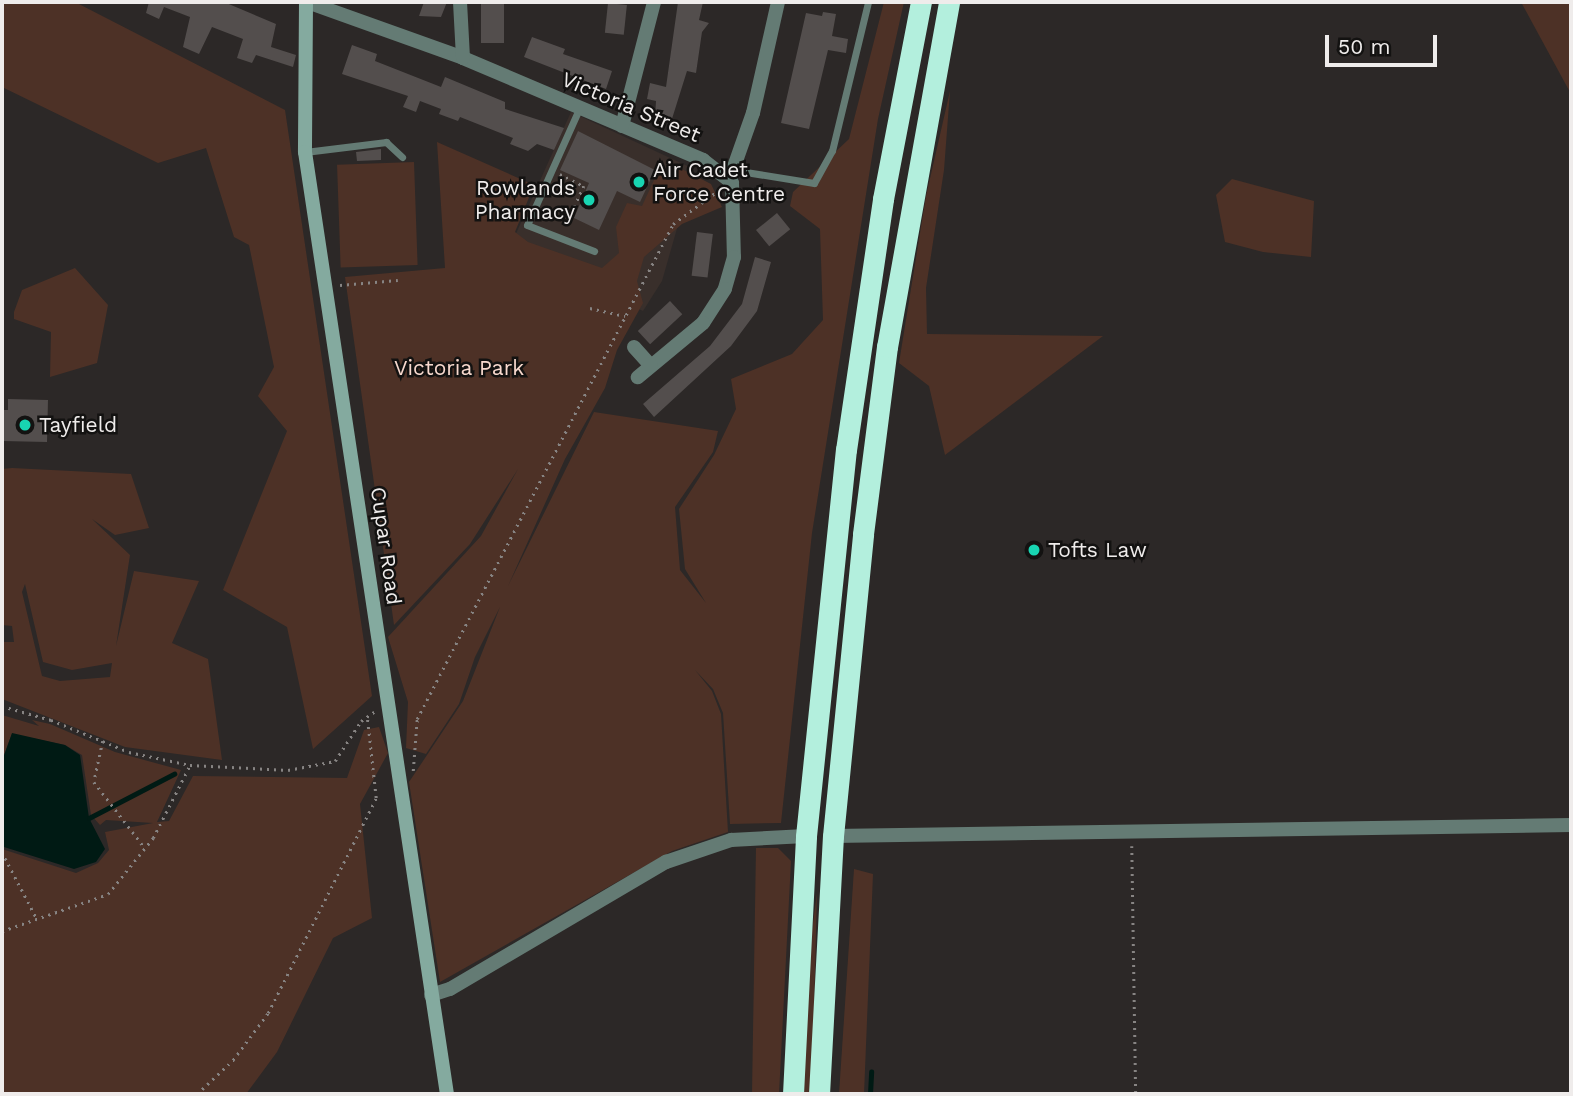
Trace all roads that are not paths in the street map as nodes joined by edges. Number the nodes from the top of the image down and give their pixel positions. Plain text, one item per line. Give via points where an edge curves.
1 (306, 2) edge
2 (460, 2) edge
3 (654, 2) edge
4 (779, 2) edge
5 (867, 2) edge
6 (921, 2) edge
7 (949, 2) edge
8 (463, 58) junction
9 (579, 109) junction
10 (622, 127) junction
11 (305, 152) junction
12 (402, 157) dead end
13 (727, 180) junction
14 (594, 251) dead end
15 (634, 347) dead end
16 (651, 366) junction
17 (638, 377) dead end
18 (1571, 825) edge
19 (806, 836) junction
20 (833, 836) junction
21 (431, 995) junction
22 (447, 1094) edge
23 (793, 1094) edge
24 (819, 1094) edge

1 - 8 street, Victoria Street
1 - 11 main road, Cupar Road
2 - 8 street
3 - 10 street
4 - 13 street via 753,113
5 - 13 lane via 832,151 814,183
6 - 19 highway via 883,199 846,450
7 - 20 highway via 887,348
8 - 9 street, Victoria Street
9 - 10 street, Victoria Street
9 - 14 lane via 527,225
10 - 13 street, Victoria Street via 703,160
11 - 12 lane via 386,142
11 - 21 main road, Cupar Road
13 - 16 street via 735,191 734,257 725,289 703,323
15 - 16 street
16 - 17 street
18 - 20 street
19 - 21 street via 731,840 666,862 450,989
19 - 23 highway
20 - 24 highway
21 - 22 main road, Cupar Road

